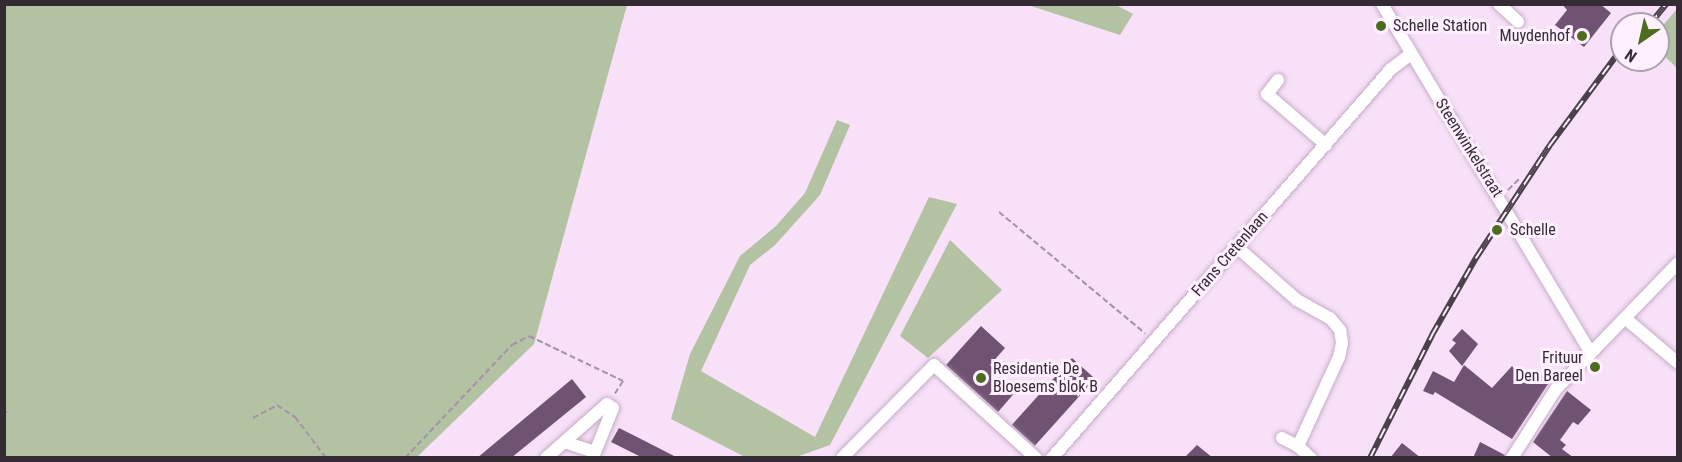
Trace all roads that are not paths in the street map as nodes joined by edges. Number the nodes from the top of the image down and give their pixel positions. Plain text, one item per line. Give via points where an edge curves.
1 (1382, 4) edge
2 (1499, 4) edge
3 (1518, 22) dead end
4 (1411, 54) junction
5 (1278, 80) dead end
6 (1326, 145) junction
7 (1237, 247) junction
8 (1677, 263) edge
9 (1626, 319) junction
10 (1591, 353) junction
11 (1677, 363) edge
12 (1282, 438) dead end
13 (565, 442) junction
14 (1298, 446) junction
15 (600, 455) edge
16 (546, 458) edge
17 (842, 458) edge
18 (1036, 458) edge
19 (1052, 458) edge
20 (1311, 458) edge
21 (1512, 458) edge

1 - 4 street, Steenwinkelstraat
2 - 3 street
4 - 6 street, Frans Cretenlaan via 1391,69
4 - 10 street, Steenwinkelstraat
5 - 6 street via 1267,94
6 - 7 street, Frans Cretenlaan
7 - 14 street via 1297,300 1330,318 1340,330 1339,357
7 - 19 street, Frans Cretenlaan
8 - 9 street
9 - 10 street
9 - 11 street
10 - 21 street via 1556,389
12 - 14 street
13 - 15 street
13 - 15 street via 607,404 613,408
13 - 16 street
14 - 20 street
17 - 18 street via 934,365

